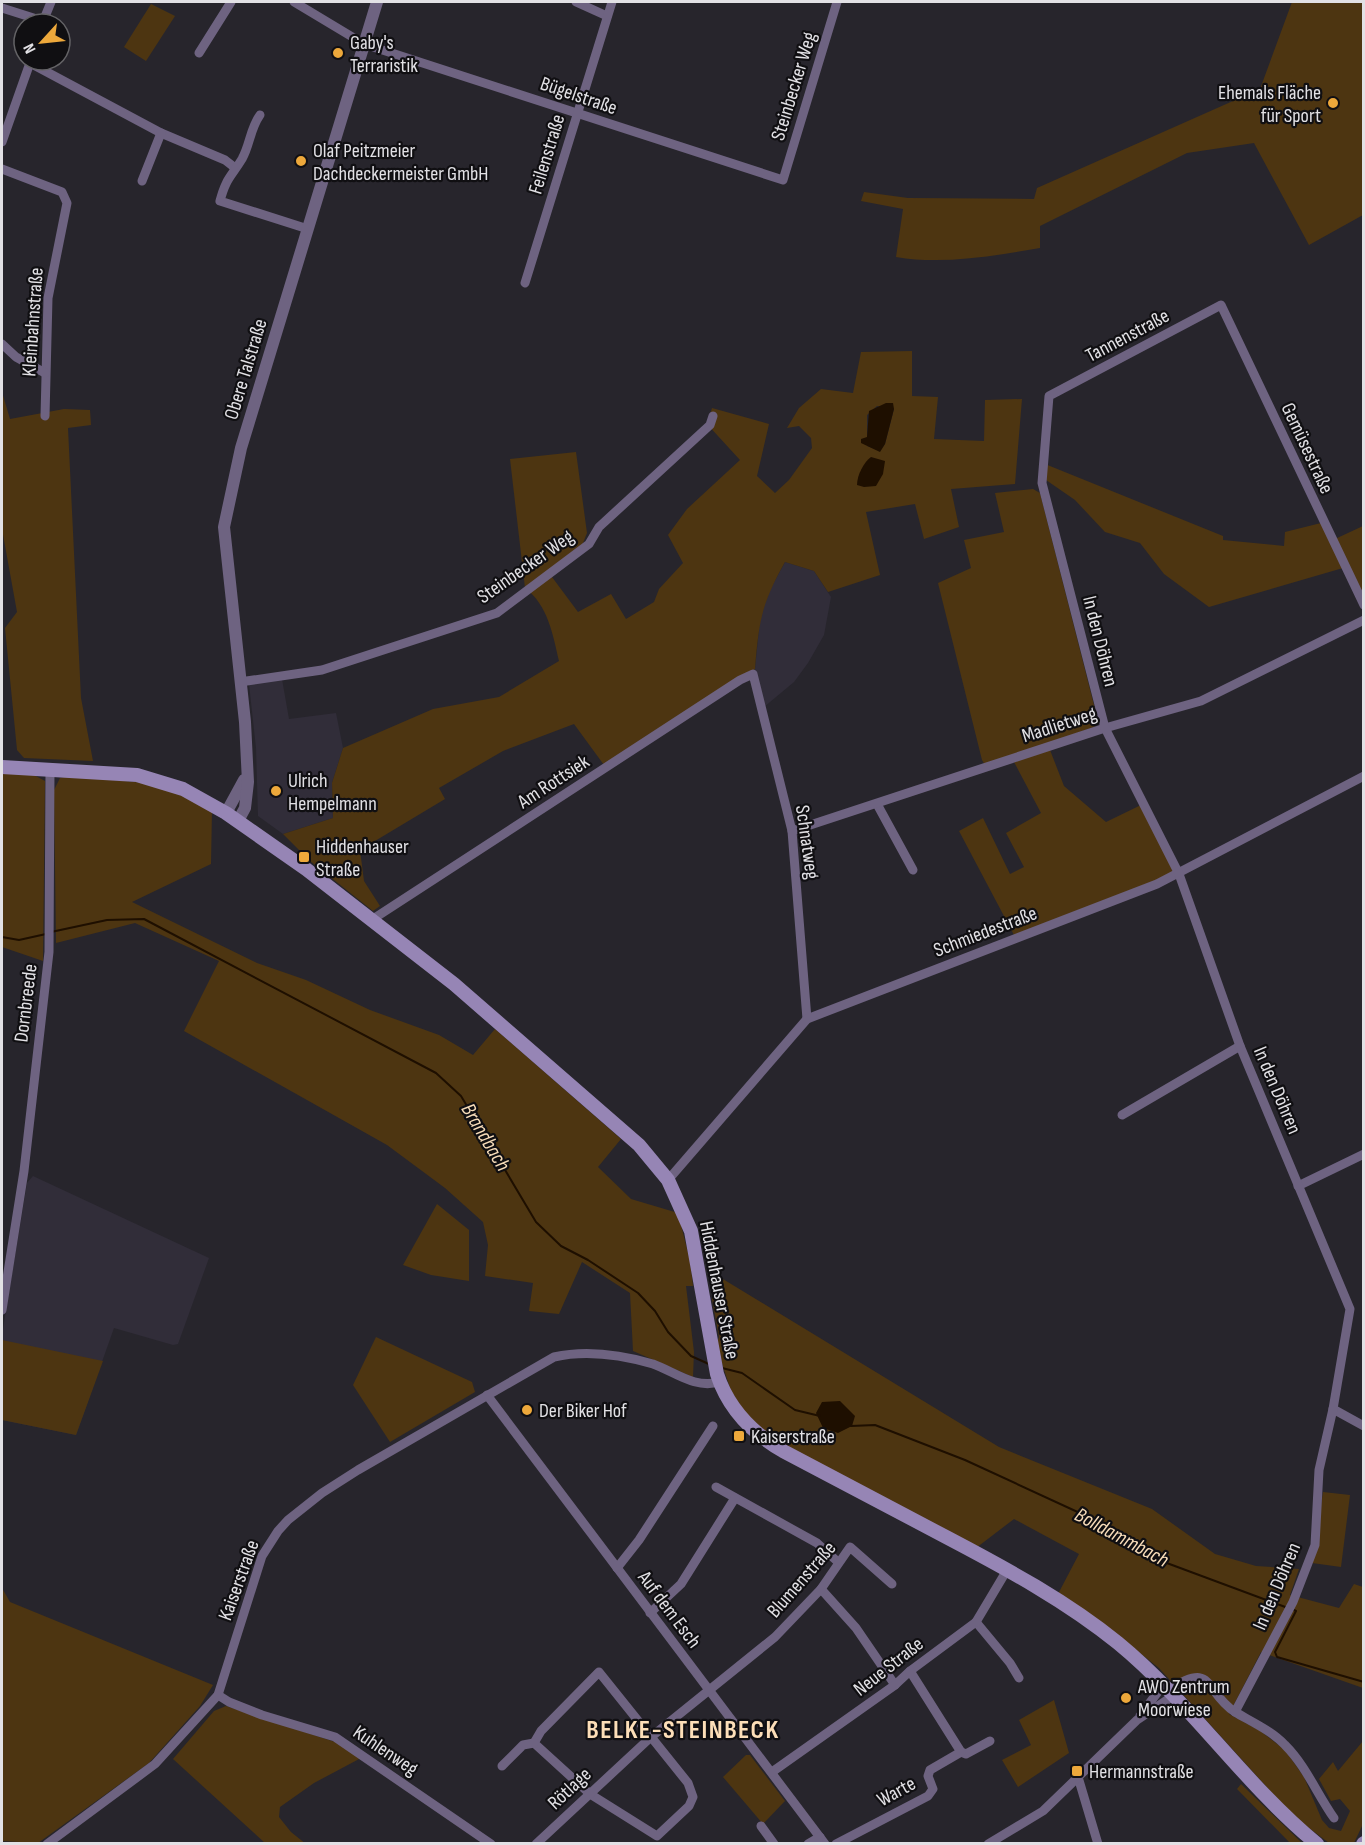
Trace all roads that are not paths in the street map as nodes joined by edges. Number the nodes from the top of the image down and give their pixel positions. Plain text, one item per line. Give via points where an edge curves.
1 (231, 2) edge
2 (294, 2) edge
3 (376, 2) edge
4 (576, 2) edge
5 (612, 2) edge
6 (837, 2) edge
7 (607, 16) junction
8 (364, 44) junction
9 (199, 53) dead end
10 (26, 72) edge
11 (49, 72) edge
12 (577, 113) junction
13 (260, 116) dead end
14 (161, 133) junction
15 (2, 142) edge
16 (234, 167) junction
17 (2, 169) edge
18 (783, 180) joint
19 (142, 181) dead end
20 (308, 229) junction
21 (525, 283) dead end
22 (1221, 305) joint
23 (2, 344) edge
24 (45, 373) junction
25 (1049, 396) joint
26 (45, 416) dead end
27 (713, 416) dead end
28 (1364, 605) edge
29 (1364, 620) edge
30 (753, 674) joint
31 (240, 682) junction
32 (1105, 728) junction
33 (246, 758) junction
34 (2, 767) edge
35 (50, 770) junction
36 (1364, 776) edge
37 (877, 804) junction
38 (226, 813) junction
39 (238, 821) junction
40 (792, 831) junction
41 (913, 870) dead end
42 (1179, 874) junction
43 (373, 919) junction
44 (807, 1019) junction
45 (1240, 1046) junction
46 (1122, 1115) dead end
47 (1364, 1154) edge
48 (668, 1180) junction
49 (1298, 1186) junction
50 (2, 1310) edge
51 (717, 1372) junction
52 (487, 1395) junction
53 (1333, 1409) junction
54 (713, 1426) dead end
55 (1364, 1426) edge
56 (716, 1487) dead end
57 (735, 1498) junction
58 (838, 1562) junction
59 (617, 1568) junction
60 (1008, 1570) junction
61 (892, 1584) dead end
62 (821, 1589) junction
63 (650, 1613) junction
64 (976, 1622) junction
65 (910, 1671) junction
66 (1019, 1678) dead end
67 (895, 1685) junction
68 (1168, 1690) junction
69 (710, 1692) junction
70 (218, 1695) junction
71 (1235, 1712) junction
72 (1137, 1720) junction
73 (651, 1737) junction
74 (990, 1741) dead end
75 (534, 1743) junction
76 (961, 1752) junction
77 (502, 1766) dead end
78 (772, 1772) junction
79 (1078, 1777) junction
80 (590, 1794) junction
81 (1334, 1818) dead end
82 (761, 1826) dead end
83 (823, 1840) edge
84 (47, 1844) edge
85 (490, 1844) edge
86 (536, 1844) edge
87 (774, 1844) edge
88 (808, 1844) edge
89 (836, 1844) edge
90 (988, 1844) edge
91 (1098, 1844) edge
92 (1317, 1844) edge

1 - 9 street
2 - 8 street, Bügelstraße
3 - 8 street, Obere Talstraße
4 - 7 street
5 - 7 street, Feilenstraße
6 - 18 street, Steinbecker Weg
7 - 12 street, Feilenstraße
8 - 12 street, Bügelstraße
8 - 20 street, Obere Talstraße
10 - 15 street
11 - 14 street
12 - 18 street, Bügelstraße
12 - 21 street, Feilenstraße
13 - 16 street via 241,160
14 - 16 street
14 - 19 street
16 - 20 street via 224,183 220,201
17 - 24 street, Kleinbahnstraße via 66,197 48,298
20 - 31 street, Obere Talstraße via 235,471 224,526
22 - 25 street, Tannenstraße
22 - 28 street, Gemüsestraße
23 - 24 street
24 - 26 street, Kleinbahnstraße
25 - 32 street, In den Döhren via 1042,483
27 - 31 street, Steinbecker Weg via 710,425 599,527 589,544 497,614 322,670
29 - 32 street, Madlietweg via 1201,701
30 - 40 street, Schnatweg
30 - 43 street, Am Rottsiek
31 - 33 street, Obere Talstraße
32 - 37 street, Madlietweg
32 - 42 street, In den Döhren
33 - 38 street, Obere Talstraße via 244,782
33 - 39 street, Obere Talstraße via 245,808
34 - 35 main road, Hiddenhauser Straße
35 - 38 main road, Hiddenhauser Straße via 154,778
35 - 50 street, Dornbreede via 49,952 24,1172
36 - 42 street, Schmiedestraße
37 - 40 street, Madlietweg
37 - 41 street
38 - 39 main road, Hiddenhauser Straße
39 - 43 main road, Hiddenhauser Straße
40 - 44 street, Schnatweg
42 - 44 street, Schmiedestraße
42 - 45 street, In den Döhren
43 - 48 main road, Hiddenhauser Straße via 585,1097 639,1145
44 - 48 street, Schmiedestraße
45 - 46 street
45 - 49 street, In den Döhren
47 - 49 street
48 - 51 main road, Hiddenhauser Straße via 691,1231
49 - 53 street, In den Döhren via 1350,1309
51 - 52 street, Kaiserstraße via 704,1385 655,1365 620,1357 568,1354 542,1363
51 - 60 main road, Hiddenhauser Straße via 744,1422 773,1446
52 - 59 street, Auf dem Esch
52 - 70 street, Kaiserstraße via 322,1493 278,1531 257,1568
53 - 55 street
53 - 71 street, In den Döhren via 1319,1470 1315,1545 1291,1606
54 - 59 street
56 - 57 street
57 - 58 street via 803,1534
57 - 63 street via 681,1584
58 - 61 street, Blumenstraße via 850,1547
58 - 62 street, Blumenstraße
59 - 63 street, Auf dem Esch
60 - 64 street, Neue Straße
60 - 68 main road, Hiddenhauser Straße via 1074,1610 1119,1644
62 - 67 street via 855,1628
62 - 69 street, Blumenstraße via 775,1637
63 - 69 street, Auf dem Esch
64 - 65 street, Neue Straße
64 - 66 street
65 - 67 street, Neue Straße
65 - 76 street
67 - 78 street, Neue Straße
68 - 71 street via 1188,1677 1197,1677 1206,1680 1220,1700
68 - 72 street
68 - 72 street
68 - 92 main road, Hiddenhauser Straße via 1273,1803
69 - 73 street, Rötlage
69 - 78 street, Auf dem Esch
70 - 84 street, Kaiserstraße via 155,1764
70 - 85 street, Kuhlenweg via 262,1715 335,1737
71 - 81 street via 1284,1743
72 - 79 street
73 - 75 street via 599,1672
73 - 80 street, Rötlage
73 - 80 street via 688,1783 693,1797 689,1806 657,1836
74 - 76 street via 966,1754
75 - 77 street via 523,1745
75 - 80 street
76 - 89 street, Warte via 930,1770 933,1789 928,1796
78 - 83 street, Auf dem Esch
79 - 90 street via 1042,1811
79 - 91 street
80 - 86 street, Rötlage
82 - 87 street
83 - 88 street

